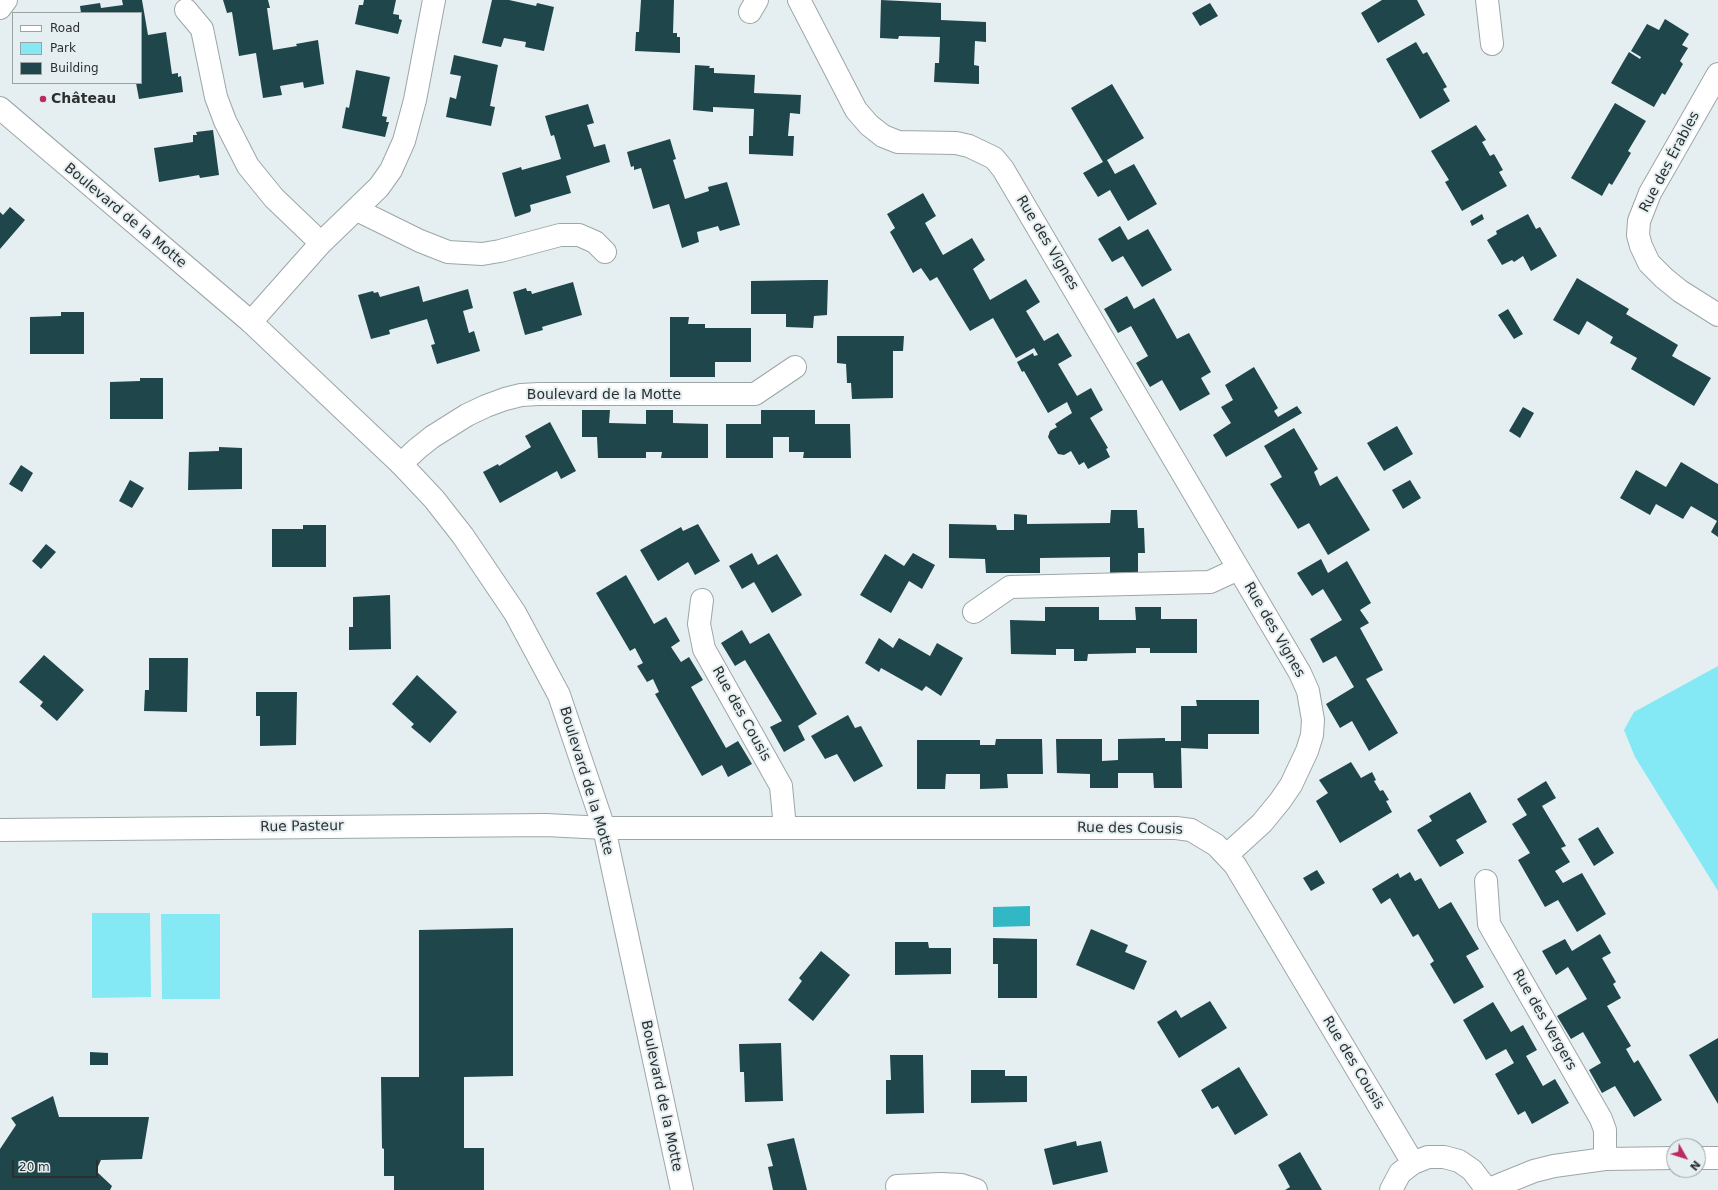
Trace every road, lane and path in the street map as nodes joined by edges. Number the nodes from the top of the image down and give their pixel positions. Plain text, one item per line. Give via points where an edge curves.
1 (6, 0) edge
2 (434, 0) edge
3 (799, 0) edge
4 (1487, 0) edge
5 (0, 8) edge
6 (186, 10) dead end
7 (1492, 44) dead end
8 (1718, 74) edge
9 (0, 108) edge
10 (357, 210) junction
11 (321, 243) junction
12 (605, 252) dead end
13 (1718, 314) edge
14 (251, 322) junction
15 (795, 367) dead end
16 (401, 464) junction
17 (1238, 569) junction
18 (702, 600) dead end
19 (974, 612) dead end
20 (604, 828) junction
21 (785, 828) junction
22 (0, 830) edge
23 (1227, 855) junction
24 (1486, 881) dead end
25 (1666, 1158) edge
26 (1706, 1158) edge
27 (1718, 1158) edge
28 (1605, 1159) junction
29 (1413, 1163) junction
30 (897, 1186) dead end
31 (682, 1190) edge
32 (976, 1190) edge
33 (1390, 1190) edge
34 (1486, 1190) edge

1 - 5 street
2 - 10 street via 415,100 404,141 391,170
3 - 17 street, Rue des Vignes via 856,110 869,125 883,136 898,142 956,143 969,146 994,158 1003,169
4 - 7 street
6 - 11 street via 202,29 216,97 248,166 274,198
8 - 13 street, Rue des Érables via 1650,193 1639,221 1638,235 1649,263 1664,278
9 - 14 street, Boulevard de la Motte
10 - 11 street
10 - 12 street via 448,252 482,254 567,235 579,235 590,239
11 - 14 street
14 - 16 street, Boulevard de la Motte
15 - 16 street, Boulevard de la Motte via 755,394 521,395 467,415 432,437
16 - 20 street, Boulevard de la Motte via 434,498 515,613 559,695
17 - 19 street, Rue des Vignes via 1210,582 1010,587
17 - 23 street, Rue des Vignes via 1300,673 1308,691 1313,720 1307,751 1291,785 1262,823
18 - 21 street, Rue des Cousis via 699,624 704,648 781,786
20 - 21 street, Rue des Cousis
20 - 22 street, Rue Pasteur via 538,825
20 - 31 street, Boulevard de la Motte
21 - 23 street, Rue des Cousis via 1176,828 1191,830
23 - 29 street, Rue des Cousis
24 - 28 street, Rue des Vergers via 1489,924 1601,1119 1605,1130
25 - 28 street
26 - 27 street
28 - 34 street via 1534,1171
29 - 33 street via 1400,1173
29 - 34 street via 1428,1157 1460,1161 1472,1170
30 - 32 street via 961,1185

